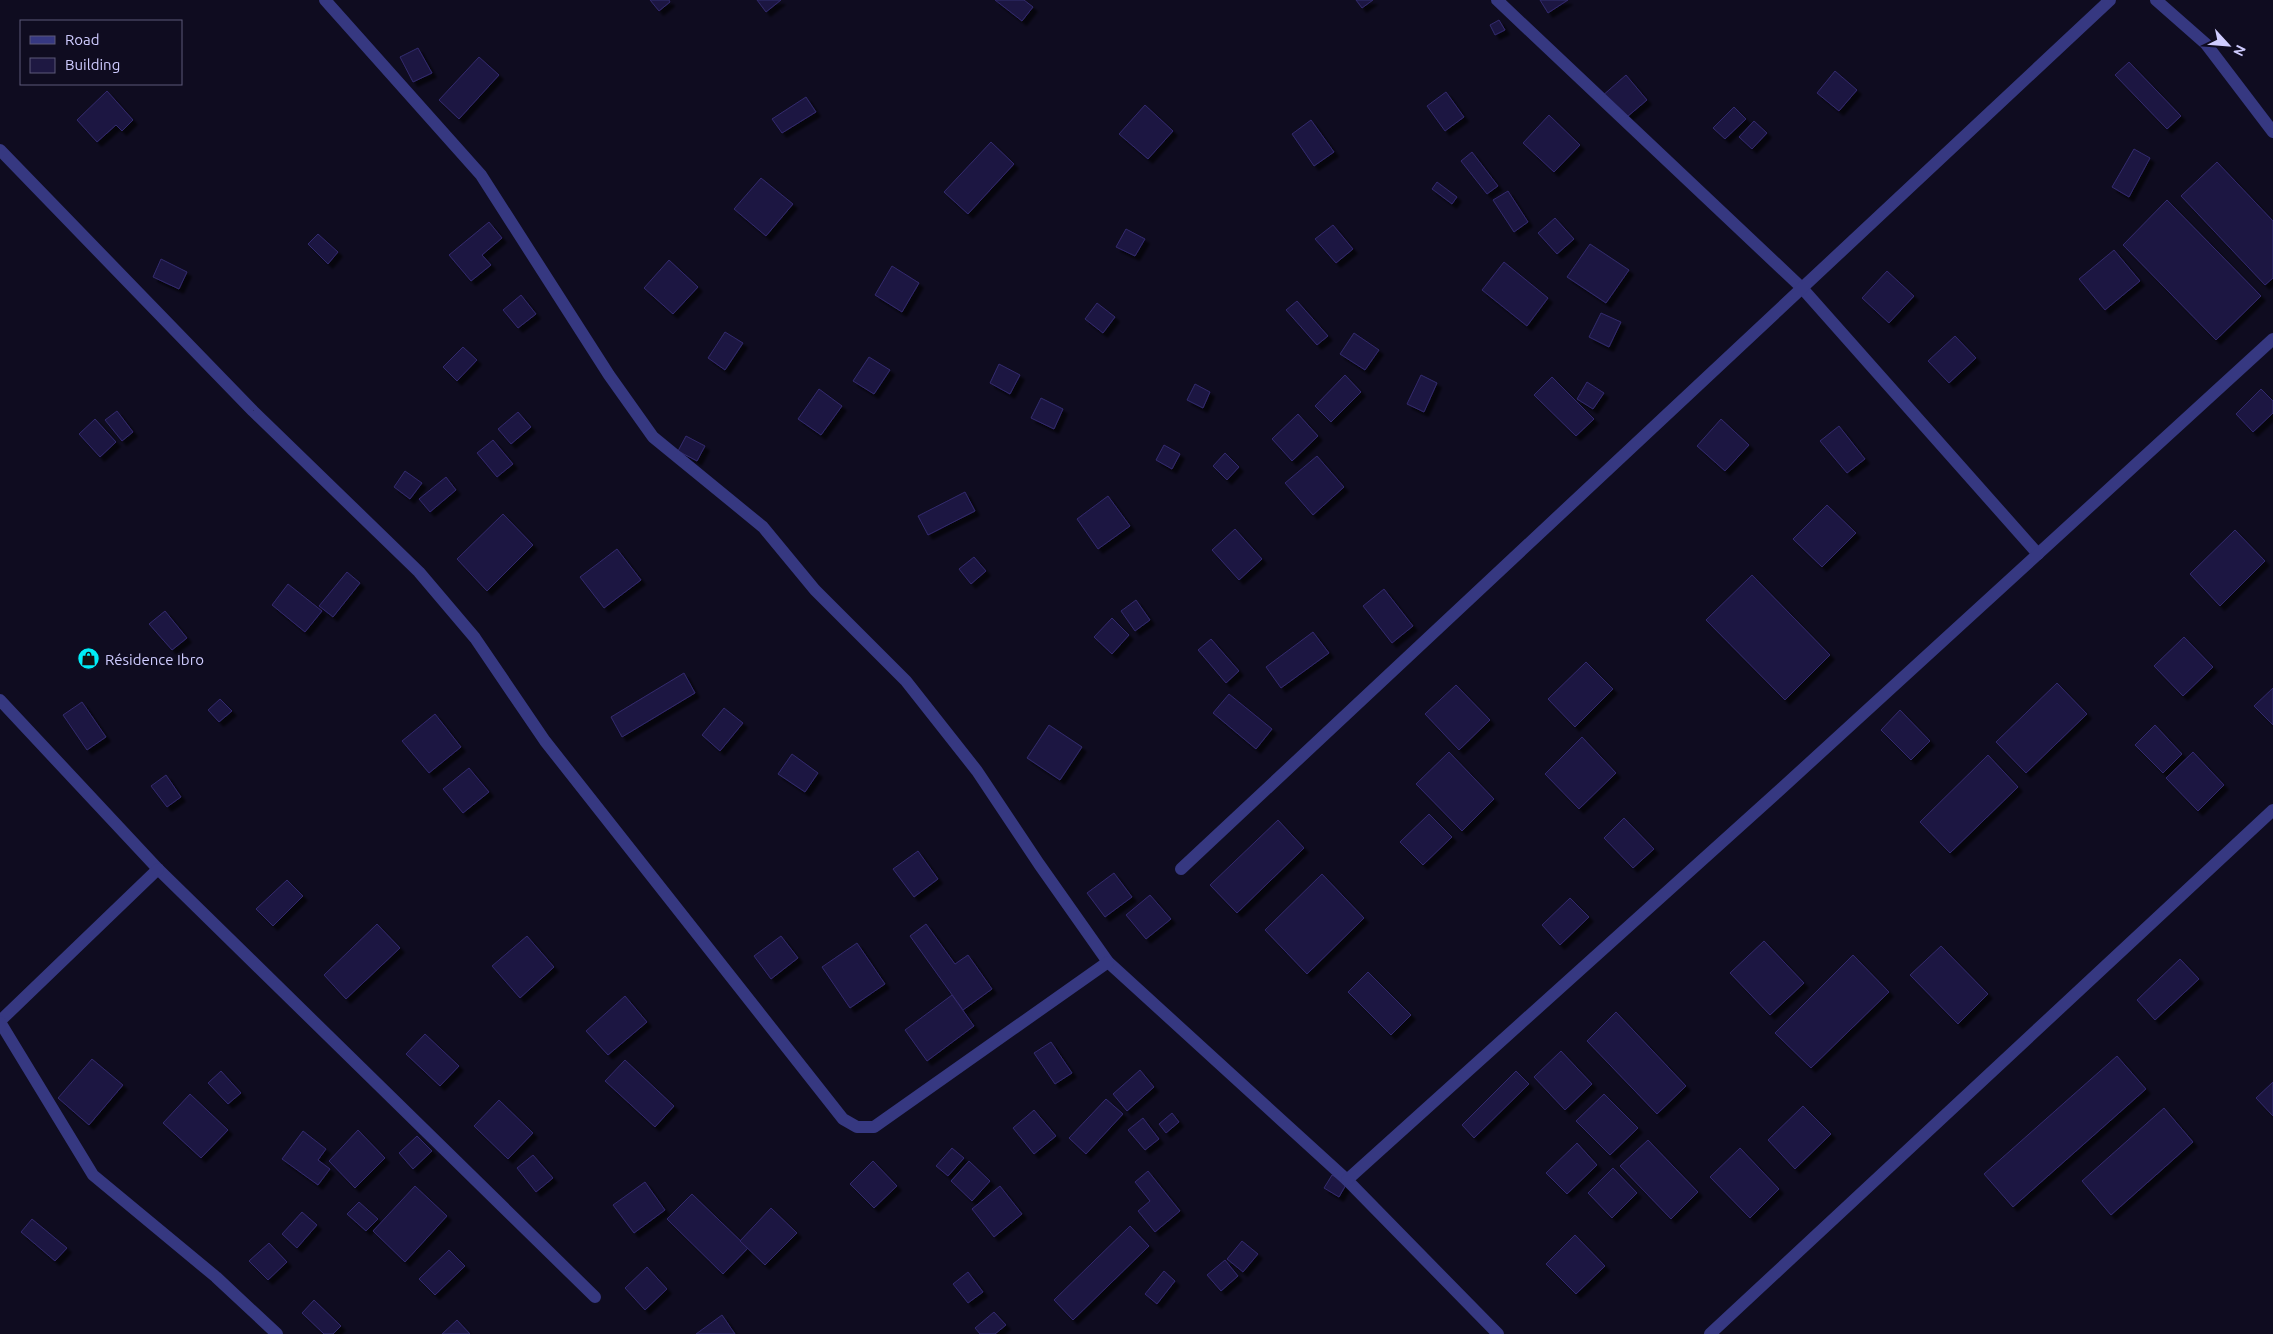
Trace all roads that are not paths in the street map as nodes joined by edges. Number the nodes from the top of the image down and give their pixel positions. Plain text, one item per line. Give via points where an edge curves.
1 (325, 0) edge
2 (1497, 0) edge
3 (2110, 0) edge
4 (2156, 0) edge
5 (2273, 132) edge
6 (0, 150) edge
7 (1802, 288) junction
8 (2273, 339) edge
9 (2038, 554) junction
10 (0, 700) edge
11 (2273, 810) edge
12 (1181, 869) dead end
13 (158, 870) junction
14 (1108, 962) junction
15 (0, 1021) edge
16 (1347, 1180) junction
17 (595, 1297) dead end
18 (277, 1334) edge
19 (1498, 1334) edge
20 (1710, 1334) edge

1 - 14 street via 481,175 609,375 653,437 763,527 815,590 906,682 977,771
2 - 7 street
3 - 7 street
4 - 5 street via 2206,44
6 - 14 street via 253,411 419,572 475,638 545,741 843,1119 857,1127 874,1127
7 - 9 street
7 - 12 street
8 - 9 street
9 - 16 street
10 - 13 street
11 - 20 street
13 - 15 street
13 - 17 street
14 - 16 street
15 - 18 street via 92,1175 216,1277
16 - 19 street

